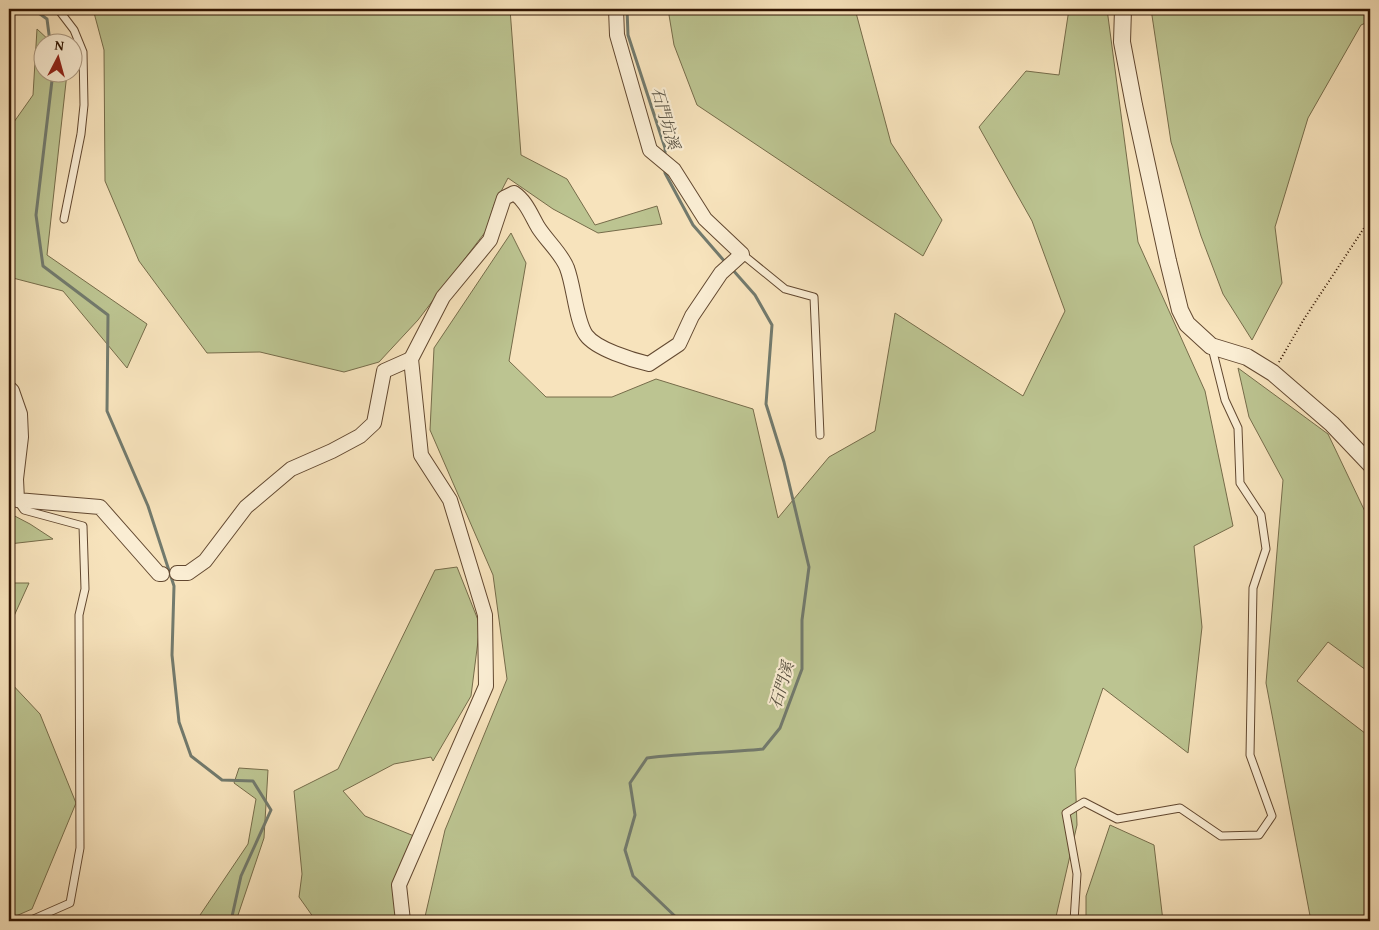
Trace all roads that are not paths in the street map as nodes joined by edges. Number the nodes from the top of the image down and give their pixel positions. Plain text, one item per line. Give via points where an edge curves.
1 (58, 9) edge
2 (616, 9) edge
3 (1123, 9) edge
4 (64, 219) dead end
5 (738, 257) junction
6 (1211, 346) junction
7 (411, 359) junction
8 (9, 388) edge
9 (820, 435) dead end
10 (1370, 464) edge
11 (17, 500) junction
12 (177, 573) joint
13 (162, 574) joint
14 (29, 921) edge
15 (403, 921) edge
16 (1074, 921) edge

1 - 4 lane via 74,30 83,52 81,134
2 - 5 street via 617,35 650,150 674,170 705,219
3 - 6 street via 1122,42 1132,96 1180,310 1187,324
5 - 7 street via 723,271 692,316 679,344 649,364 632,360 597,344 586,335 567,267 521,198 514,193 504,198 490,240 444,297
5 - 9 lane via 785,289 814,297
6 - 10 street via 1247,357 1273,373 1332,424
6 - 16 lane via 1225,400 1238,428 1240,483 1261,515 1266,549 1253,588 1250,755 1272,816 1259,835 1220,836 1180,808 1118,819 1084,802 1066,813 1077,874
7 - 12 street via 384,371 374,423 360,436 291,469 246,507 205,561 188,573
7 - 15 street via 421,455 450,500 485,615 486,686 399,885
8 - 11 street via 20,414
11 - 13 street via 100,507
11 - 14 lane via 24,510 83,526 85,589 79,615 80,848 70,903
12 - 13 lane

